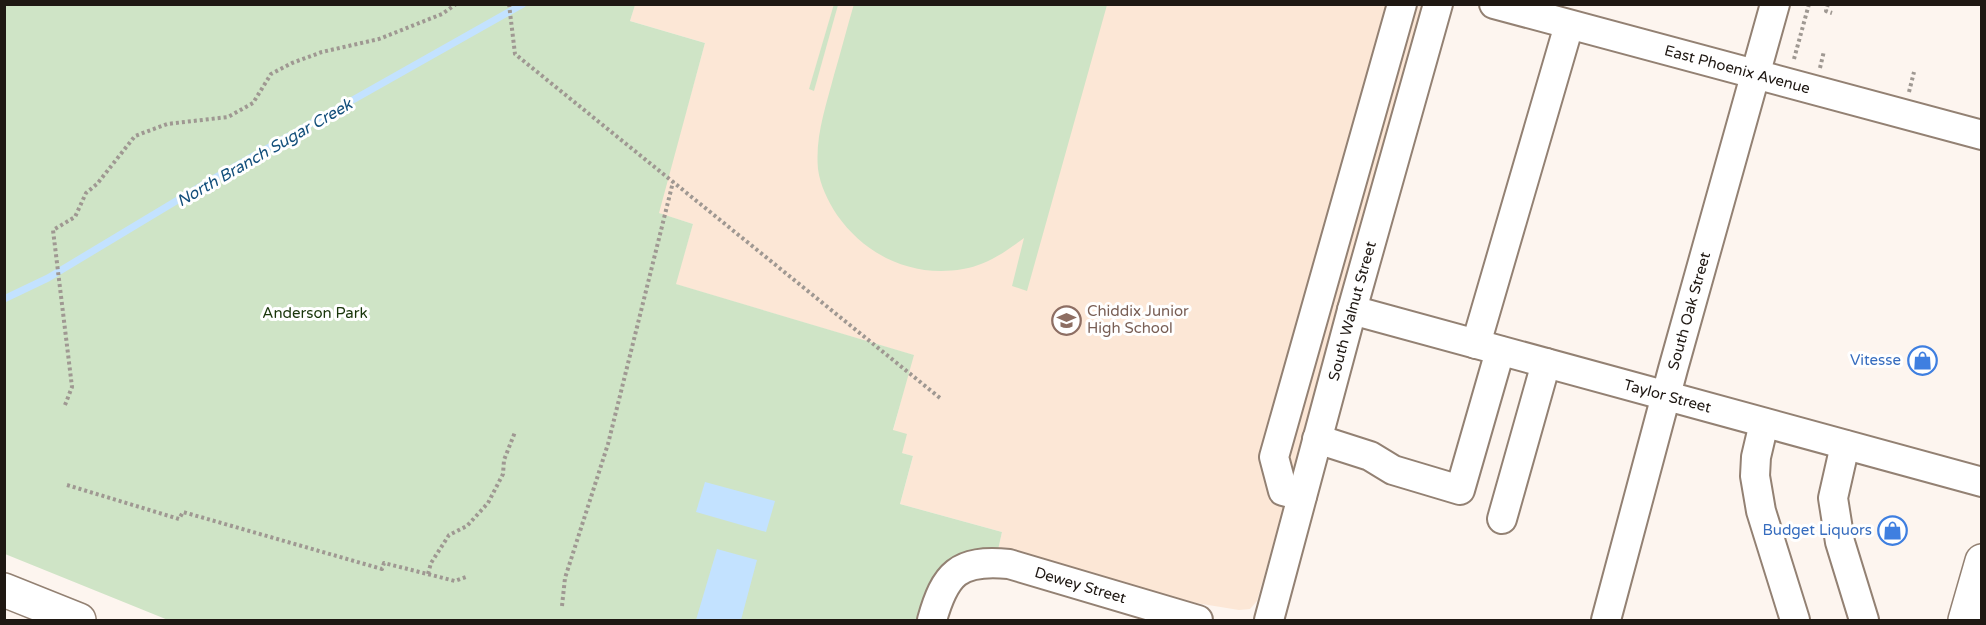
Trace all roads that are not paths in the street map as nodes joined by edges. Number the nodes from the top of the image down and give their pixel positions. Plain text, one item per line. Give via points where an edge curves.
1 (1402, 4) edge
2 (1438, 4) edge
3 (1494, 4) edge
4 (1775, 4) edge
5 (1569, 25) junction
6 (1756, 75) junction
7 (1982, 135) edge
8 (1352, 310) junction
9 (1488, 347) junction
10 (1546, 363) junction
11 (1665, 396) junction
12 (1764, 423) junction
13 (1317, 440) junction
14 (1845, 445) junction
15 (1982, 482) edge
16 (1302, 495) junction
17 (1502, 519) dead end
18 (1982, 561) edge
19 (4, 591) edge
20 (1967, 617) edge
21 (79, 621) edge
22 (932, 621) edge
23 (1198, 621) edge
24 (1269, 621) edge
25 (1606, 621) edge
26 (1795, 621) edge
27 (1864, 621) edge

1 - 16 street via 1274,457 1283,491
2 - 8 street, South Walnut Street
3 - 5 street, East Phoenix Avenue
4 - 6 street, South Oak Street
5 - 6 street, East Phoenix Avenue
5 - 9 street
6 - 7 street, East Phoenix Avenue
6 - 11 street, South Oak Street
8 - 9 street, Taylor Street
8 - 13 street, South Walnut Street
9 - 10 street, Taylor Street
9 - 13 street via 1460,490 1393,470 1370,456
10 - 11 street, Taylor Street
10 - 17 street
11 - 12 street, Taylor Street
11 - 25 street, South Oak Street
12 - 14 street, Taylor Street
12 - 26 street via 1755,476 1763,519
13 - 16 street, South Walnut Street
14 - 15 street, Taylor Street
14 - 27 street via 1833,498 1840,542
16 - 24 street, South Walnut Street
18 - 20 main road
19 - 21 main road
22 - 23 street, Dewey Street via 939,595 948,581 962,568 976,563 1008,564

